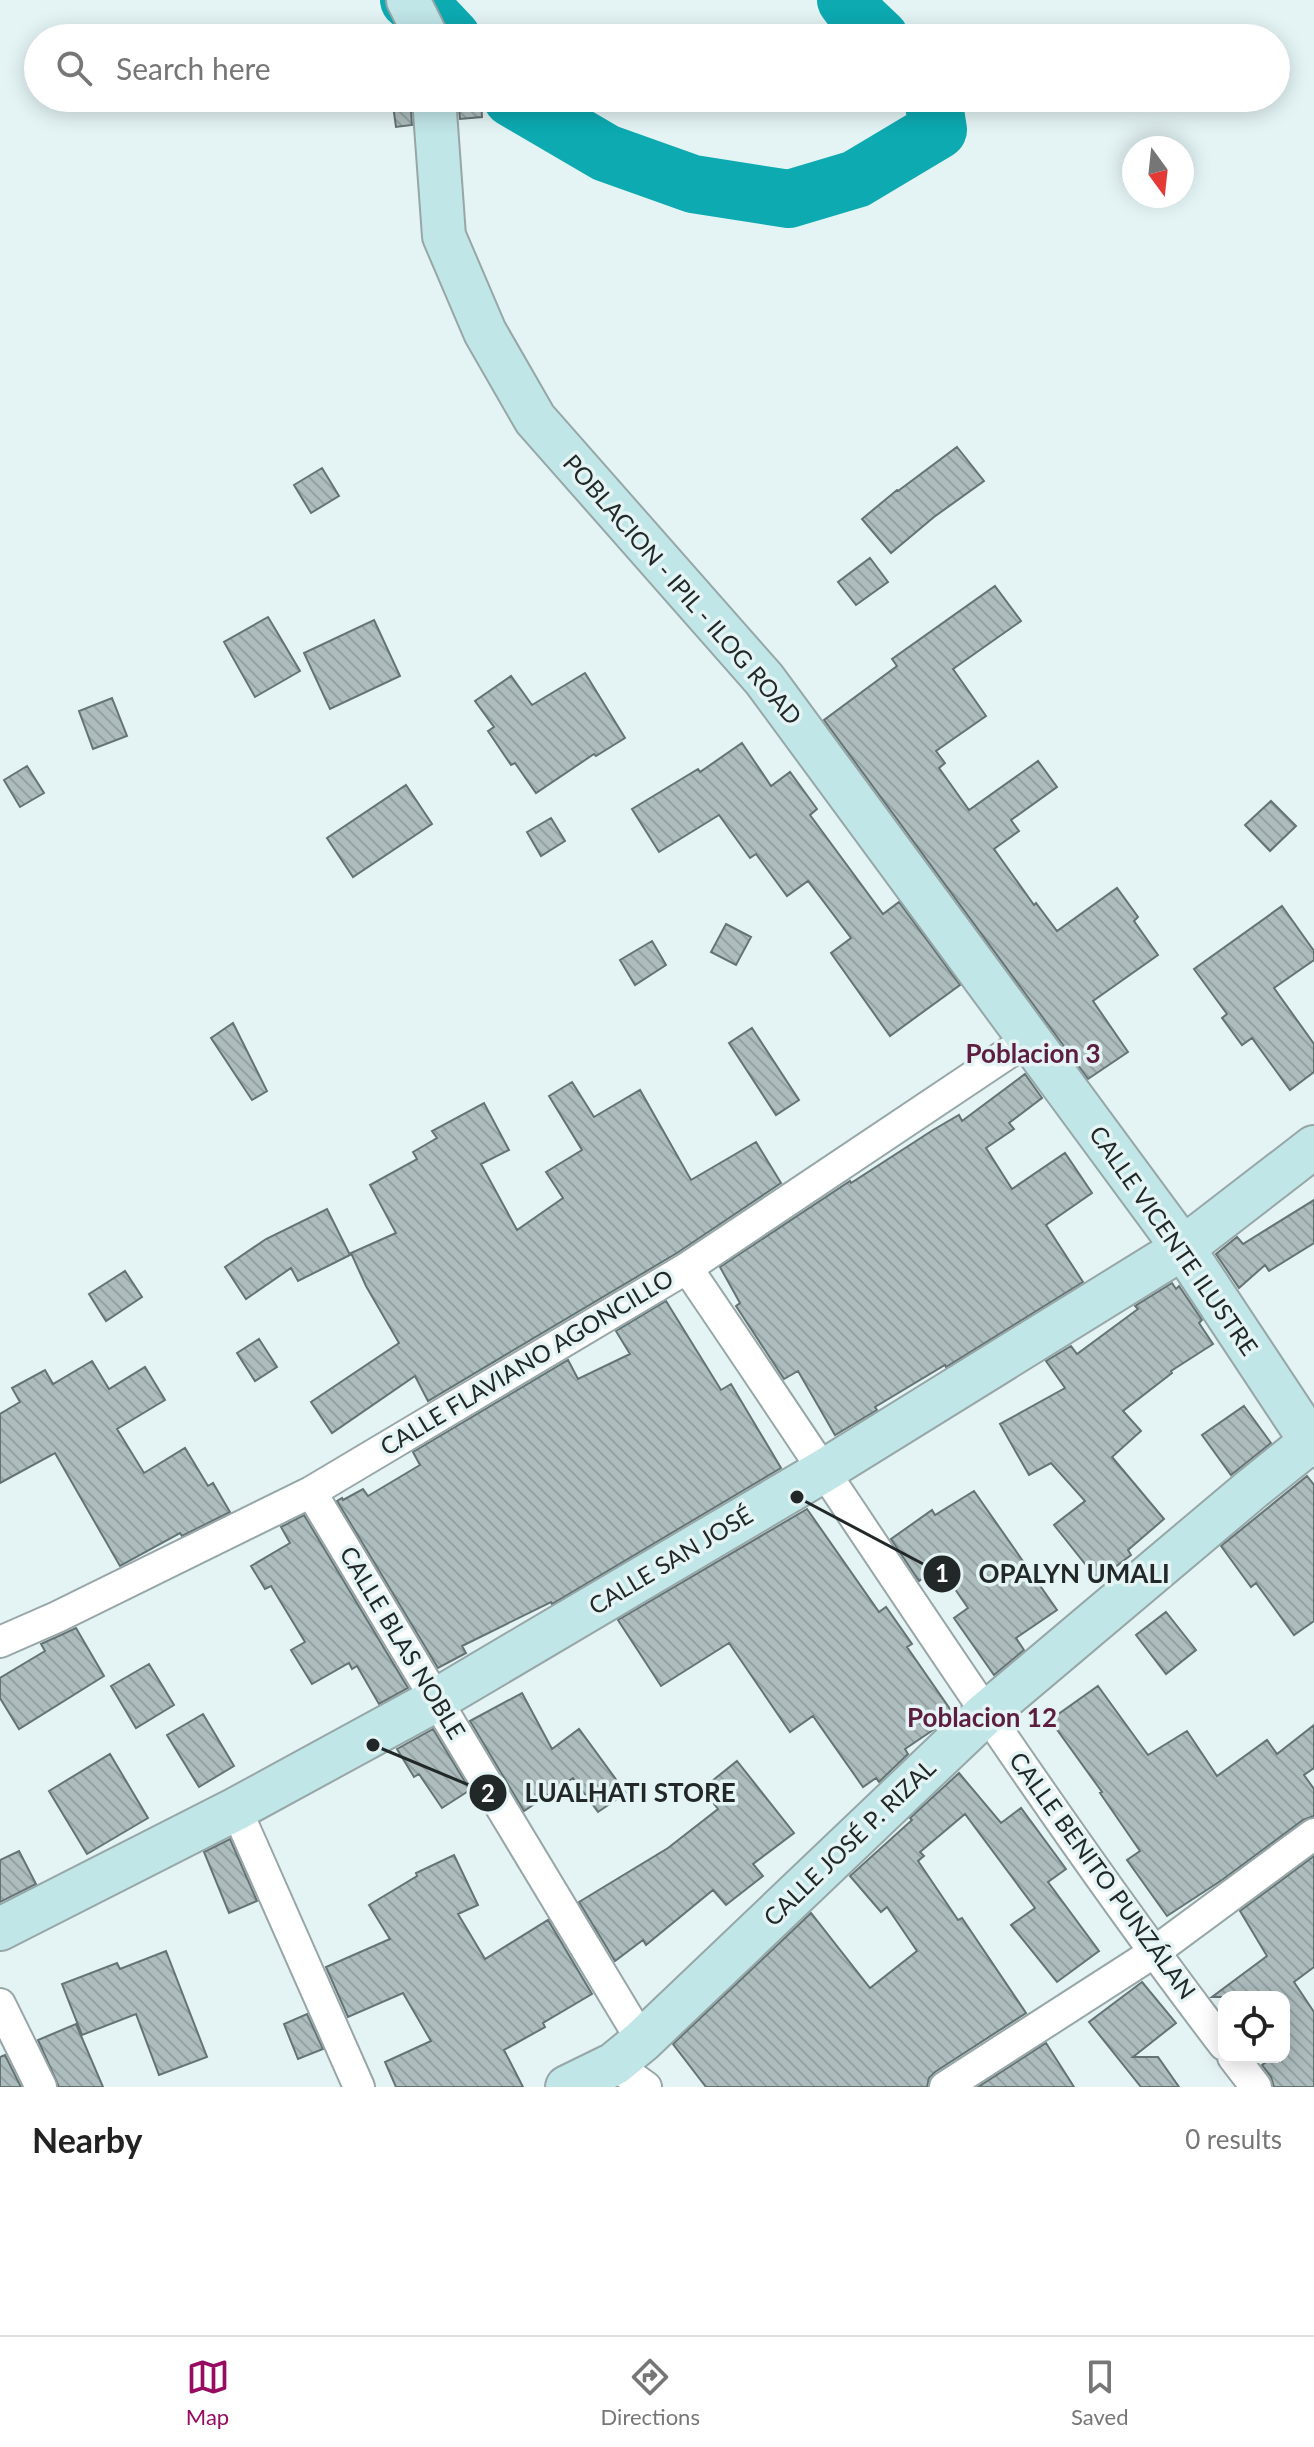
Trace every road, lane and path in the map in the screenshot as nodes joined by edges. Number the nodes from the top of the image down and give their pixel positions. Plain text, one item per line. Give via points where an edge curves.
1 (408, 0) edge
2 (420, 24) edge
3 (435, 112) edge
4 (1029, 1039) junction
5 (1314, 1147) edge
6 (1183, 1248) junction
7 (687, 1268) junction
8 (1313, 1442) edge
9 (825, 1470) junction
10 (311, 1492) junction
11 (0, 1642) edge
12 (436, 1700) junction
13 (985, 1714) junction
14 (236, 1809) junction
15 (1314, 1834) edge
16 (0, 1929) edge
17 (1153, 1953) junction
18 (0, 2004) edge
19 (1218, 2037) edge
20 (1238, 2063) edge
21 (634, 2064) edge
22 (41, 2087) edge
23 (359, 2087) edge
24 (567, 2087) edge
25 (945, 2087) edge
26 (1256, 2087) edge

1 - 2 street
3 - 4 street, POBLACION - IPIL - ILOG ROAD via 444,236 485,332 535,419 764,679
4 - 6 street, CALLE VICENTE ILUSTRE
4 - 7 street, CALLE FLAVIANO AGONCILLO
5 - 6 street, CALLE SAN JOSÉ
6 - 8 street, CALLE VICENTE ILUSTRE
6 - 9 street, CALLE SAN JOSÉ
7 - 9 street, CALLE BENITO PUNZÁLAN
7 - 10 street, CALLE FLAVIANO AGONCILLO
8 - 13 street, CALLE JOSÉ P. RIZAL
9 - 12 street, CALLE SAN JOSÉ
9 - 13 street, CALLE BENITO PUNZÁLAN
10 - 11 street, CALLE FLAVIANO AGONCILLO
10 - 12 street, CALLE BLAS NOBLE
12 - 14 street, CALLE SAN JOSÉ
12 - 21 street, CALLE BLAS NOBLE
13 - 17 street, CALLE BENITO PUNZÁLAN
13 - 21 street, CALLE JOSÉ P. RIZAL
14 - 16 street, CALLE SAN JOSÉ
14 - 23 street
15 - 17 street
17 - 19 street, CALLE BENITO PUNZÁLAN
17 - 25 street
18 - 22 street
20 - 26 street
21 - 24 street, CALLE JOSÉ P. RIZAL

